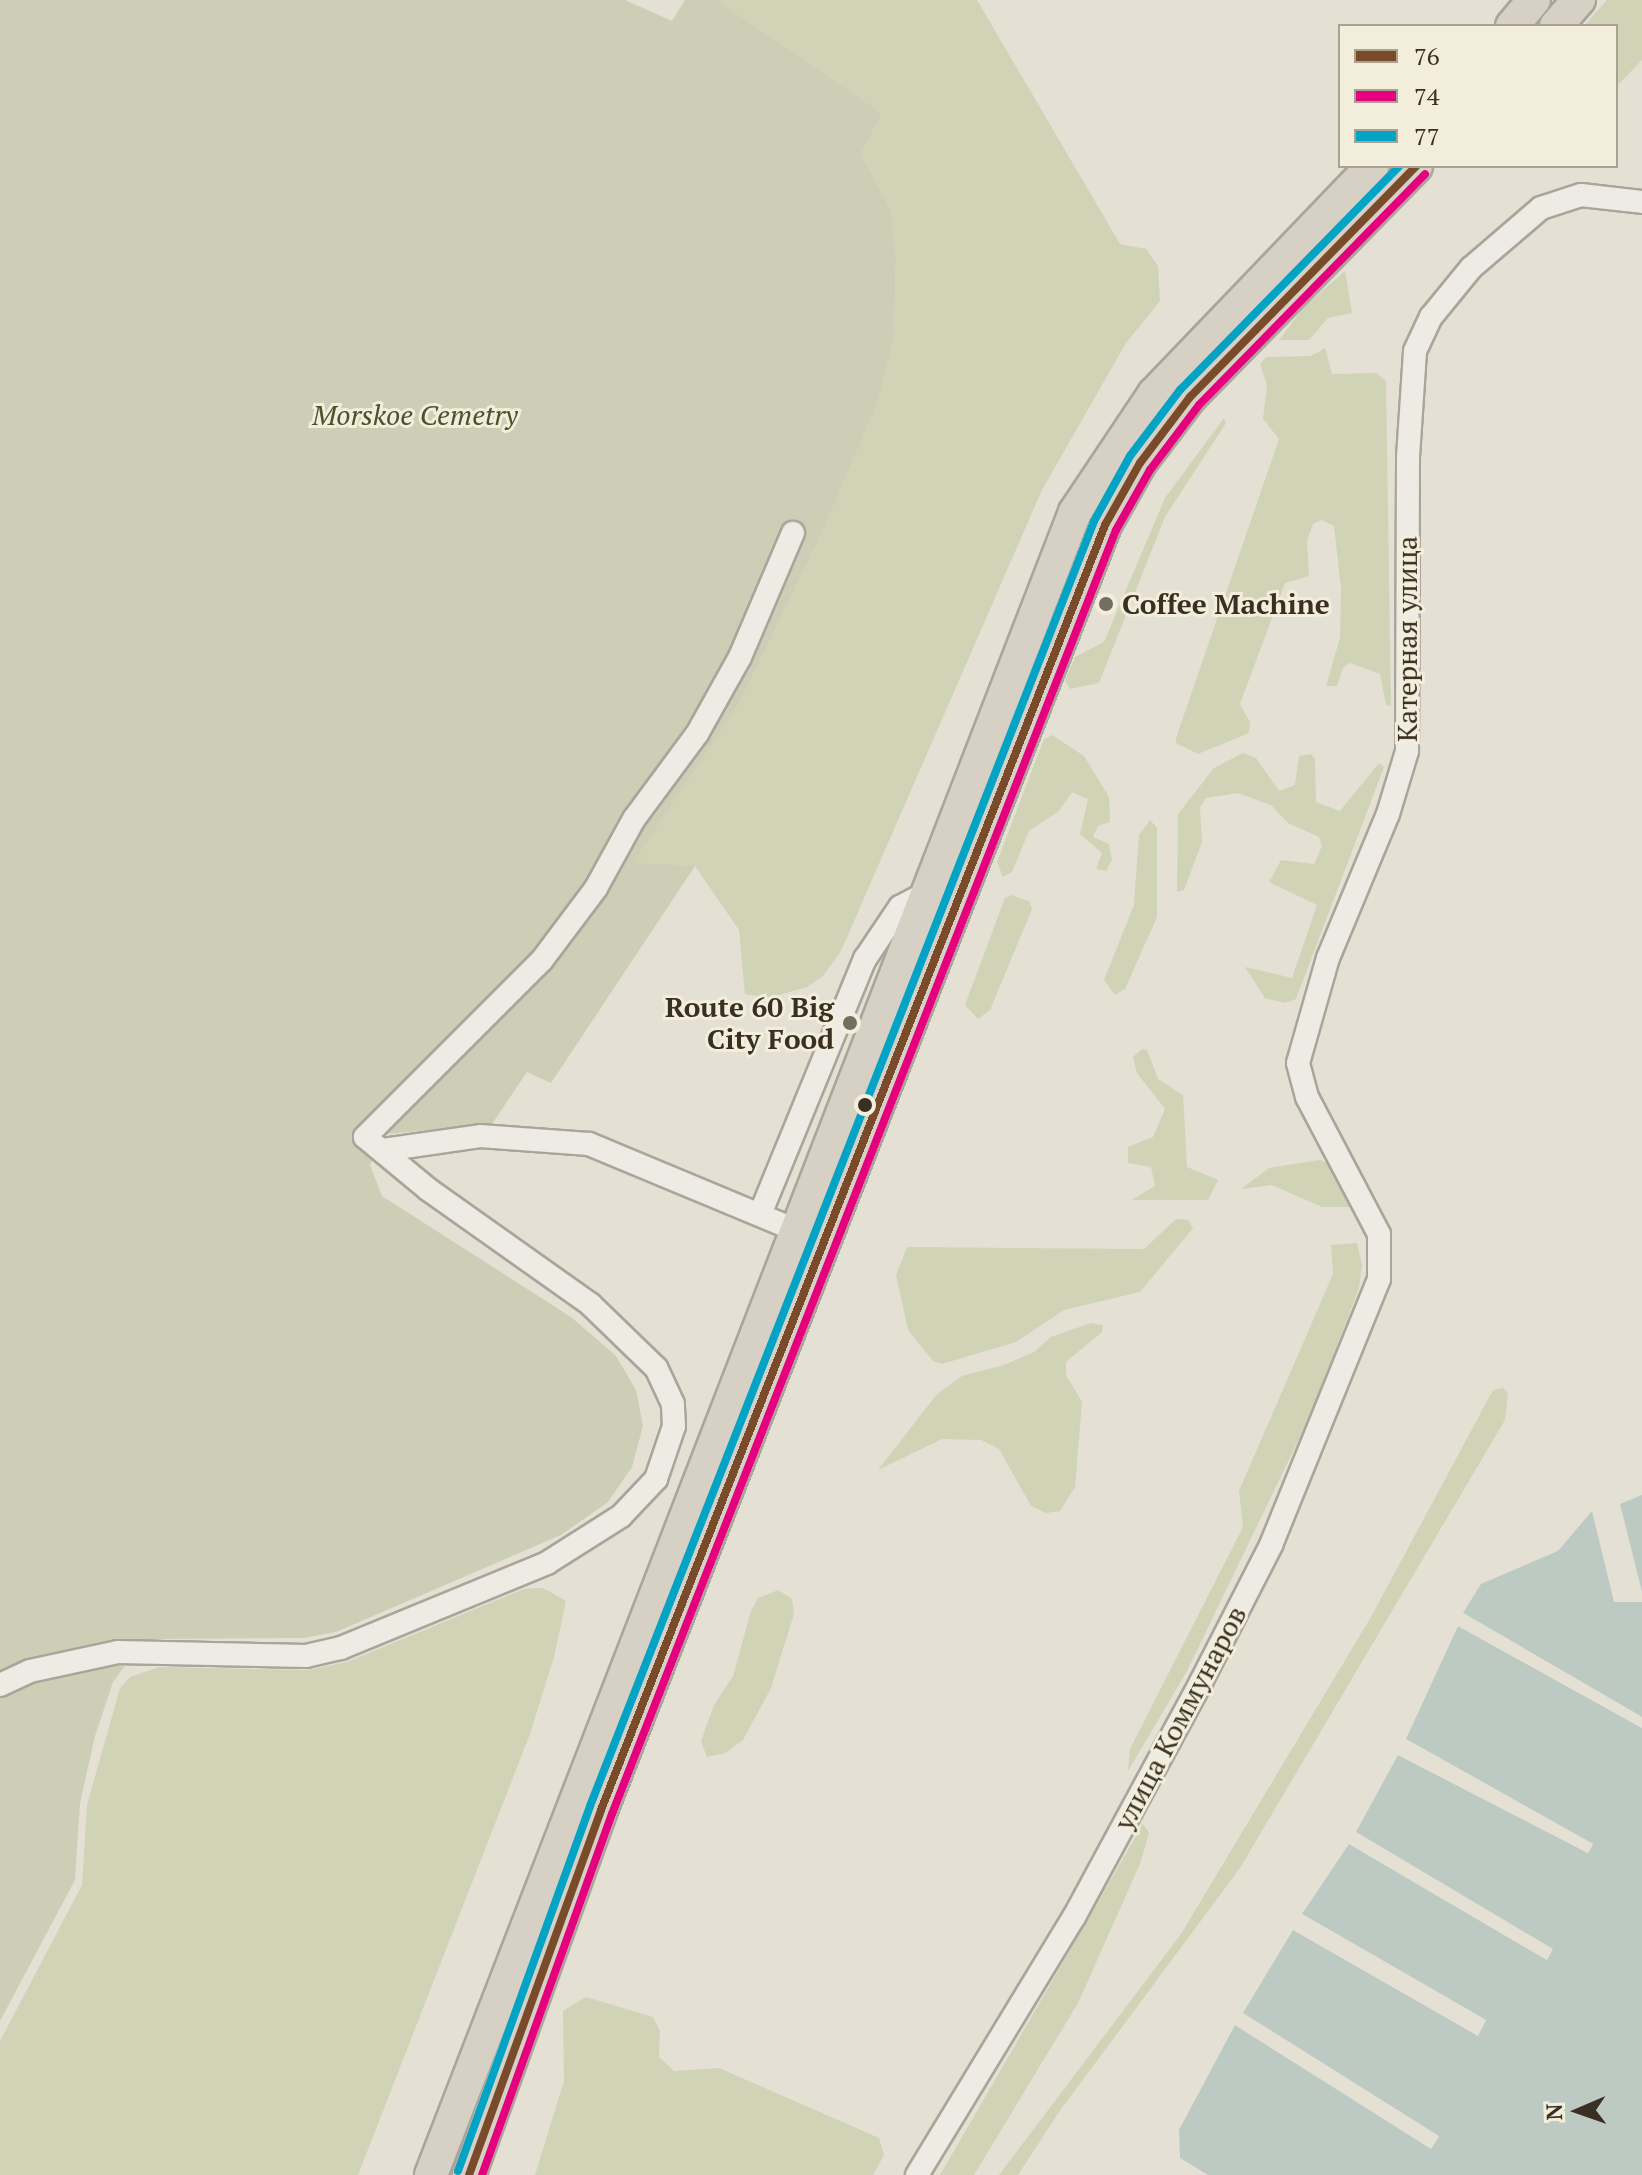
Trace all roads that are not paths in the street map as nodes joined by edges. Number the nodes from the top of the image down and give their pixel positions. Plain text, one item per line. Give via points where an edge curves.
1 (1534, 0) edge
2 (1579, 0) edge
3 (1514, 24) edge
4 (1558, 24) edge
5 (1371, 168) edge
6 (1414, 168) edge
7 (1642, 202) edge
8 (1285, 274) junction
9 (793, 533) dead end
10 (926, 893) junction
11 (383, 1150) junction
12 (761, 1212) junction
13 (798, 1231) junction
14 (1379, 1234) joint
15 (0, 1685) edge
16 (431, 2175) edge
17 (469, 2175) edge
18 (917, 2175) edge

1 - 3 highway
2 - 4 highway
5 - 8 highway
6 - 8 highway
7 - 14 street, Катерная улица via 1581,195 1541,208 1471,268 1431,317 1415,351 1408,457 1407,751 1388,814 1328,958 1298,1063 1307,1097
8 - 10 highway via 1154,394 1075,512
8 - 17 highway via 1140,463 1105,525 607,1795
9 - 11 street via 740,657 697,734 634,819 596,888 542,960 365,1137
10 - 12 street via 900,907 865,959
10 - 13 highway
11 - 12 street via 480,1136 589,1144
11 - 15 street via 429,1190 590,1304 656,1368 673,1404 674,1426 656,1479 621,1516 547,1563 341,1648 306,1656 118,1652 30,1671
12 - 13 street
13 - 16 highway
14 - 18 street, улица Коммунаров via 1379,1279 1271,1545 1074,1917

